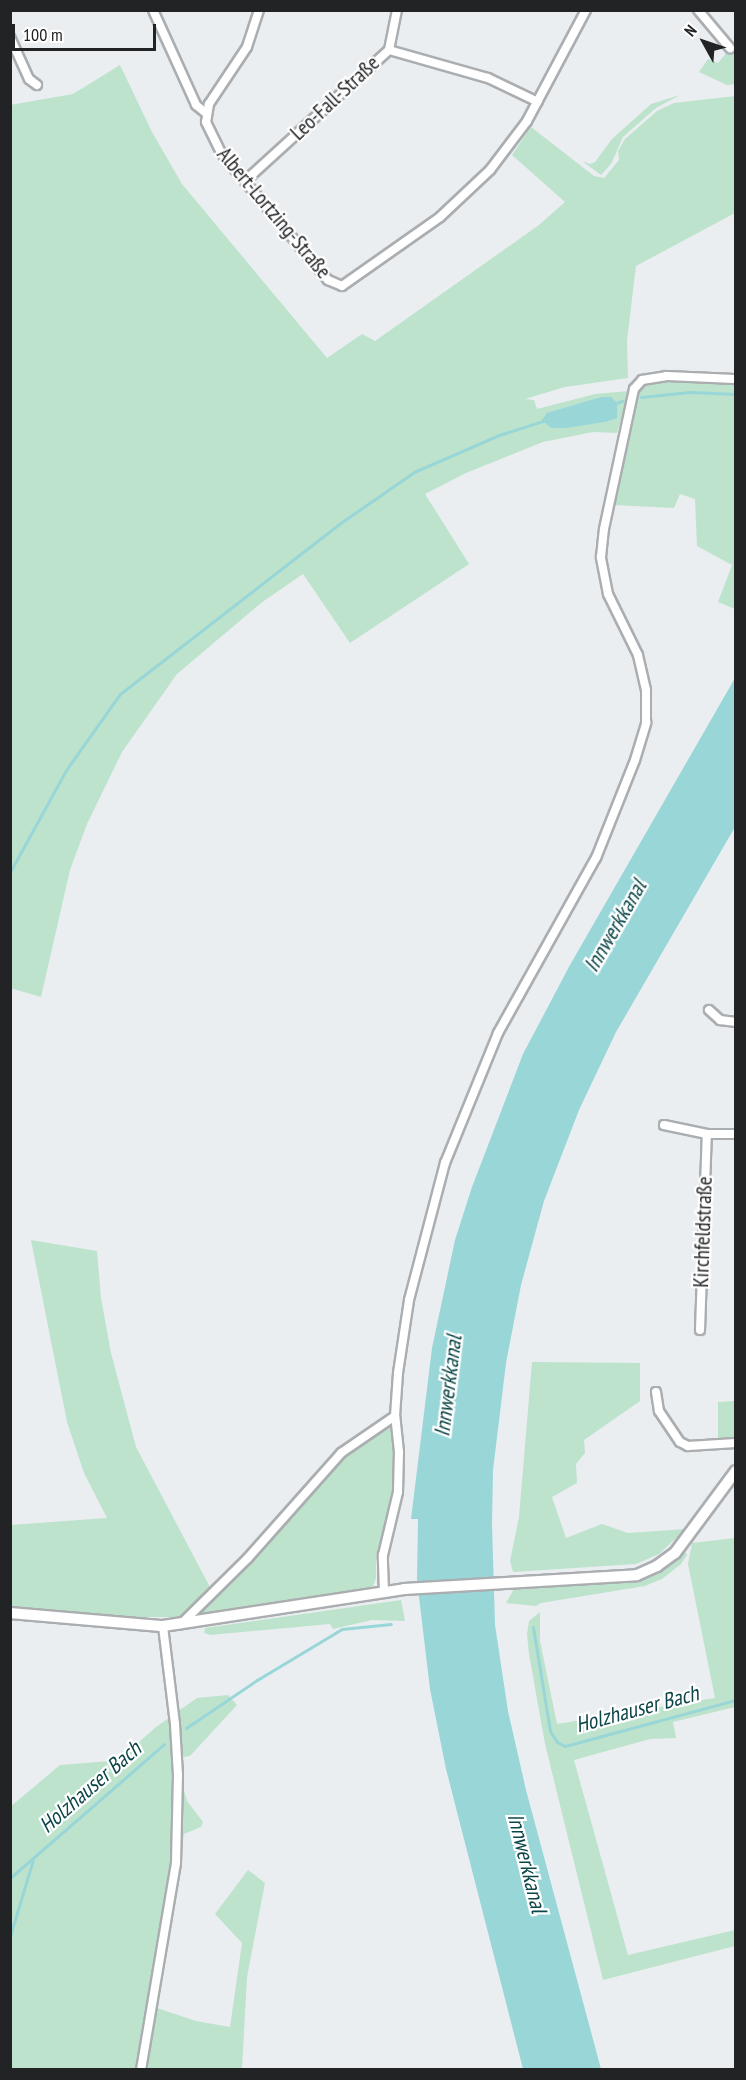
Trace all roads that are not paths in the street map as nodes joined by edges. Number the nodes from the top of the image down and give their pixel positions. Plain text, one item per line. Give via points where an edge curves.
1 (153, 10) edge
2 (260, 10) edge
3 (397, 10) edge
4 (586, 10) edge
5 (698, 10) edge
6 (10, 37) edge
7 (730, 48) dead end
8 (389, 50) junction
9 (36, 85) dead end
10 (537, 102) junction
11 (206, 113) junction
12 (245, 181) junction
13 (735, 379) edge
14 (709, 1010) dead end
15 (735, 1022) edge
16 (664, 1125) dead end
17 (707, 1134) junction
18 (735, 1134) edge
19 (699, 1330) dead end
20 (656, 1392) dead end
21 (395, 1416) junction
22 (735, 1443) edge
23 (735, 1471) edge
24 (384, 1592) junction
25 (10, 1613) edge
26 (181, 1625) junction
27 (163, 1626) junction
28 (141, 2070) edge

1 - 11 street, Albert-Lortzing-Straße via 196,105
2 - 11 street via 247,47
3 - 8 street
4 - 10 street
5 - 7 street
6 - 9 street via 29,79
8 - 10 street, Leo-Fall-Straße via 488,78
8 - 12 street, Leo-Fall-Straße
10 - 12 street, Albert-Lortzing-Straße via 504,153 466,195 348,284 338,286 328,280
11 - 12 street, Albert-Lortzing-Straße via 215,143
13 - 21 street via 666,376 642,380 634,389 601,557 605,586 630,636 642,674 647,705 644,732 596,858 498,1033 445,1163 409,1300
14 - 15 street via 720,1020
16 - 17 street
17 - 18 street
17 - 19 street, Kirchfeldstraße
20 - 22 street via 659,1411 680,1442 688,1446
21 - 24 street via 399,1492 383,1555
21 - 26 street via 341,1453 247,1559
23 - 24 street via 680,1548 651,1570 631,1576
24 - 26 street
25 - 27 street
26 - 27 street
27 - 28 street via 176,1741 176,1863

